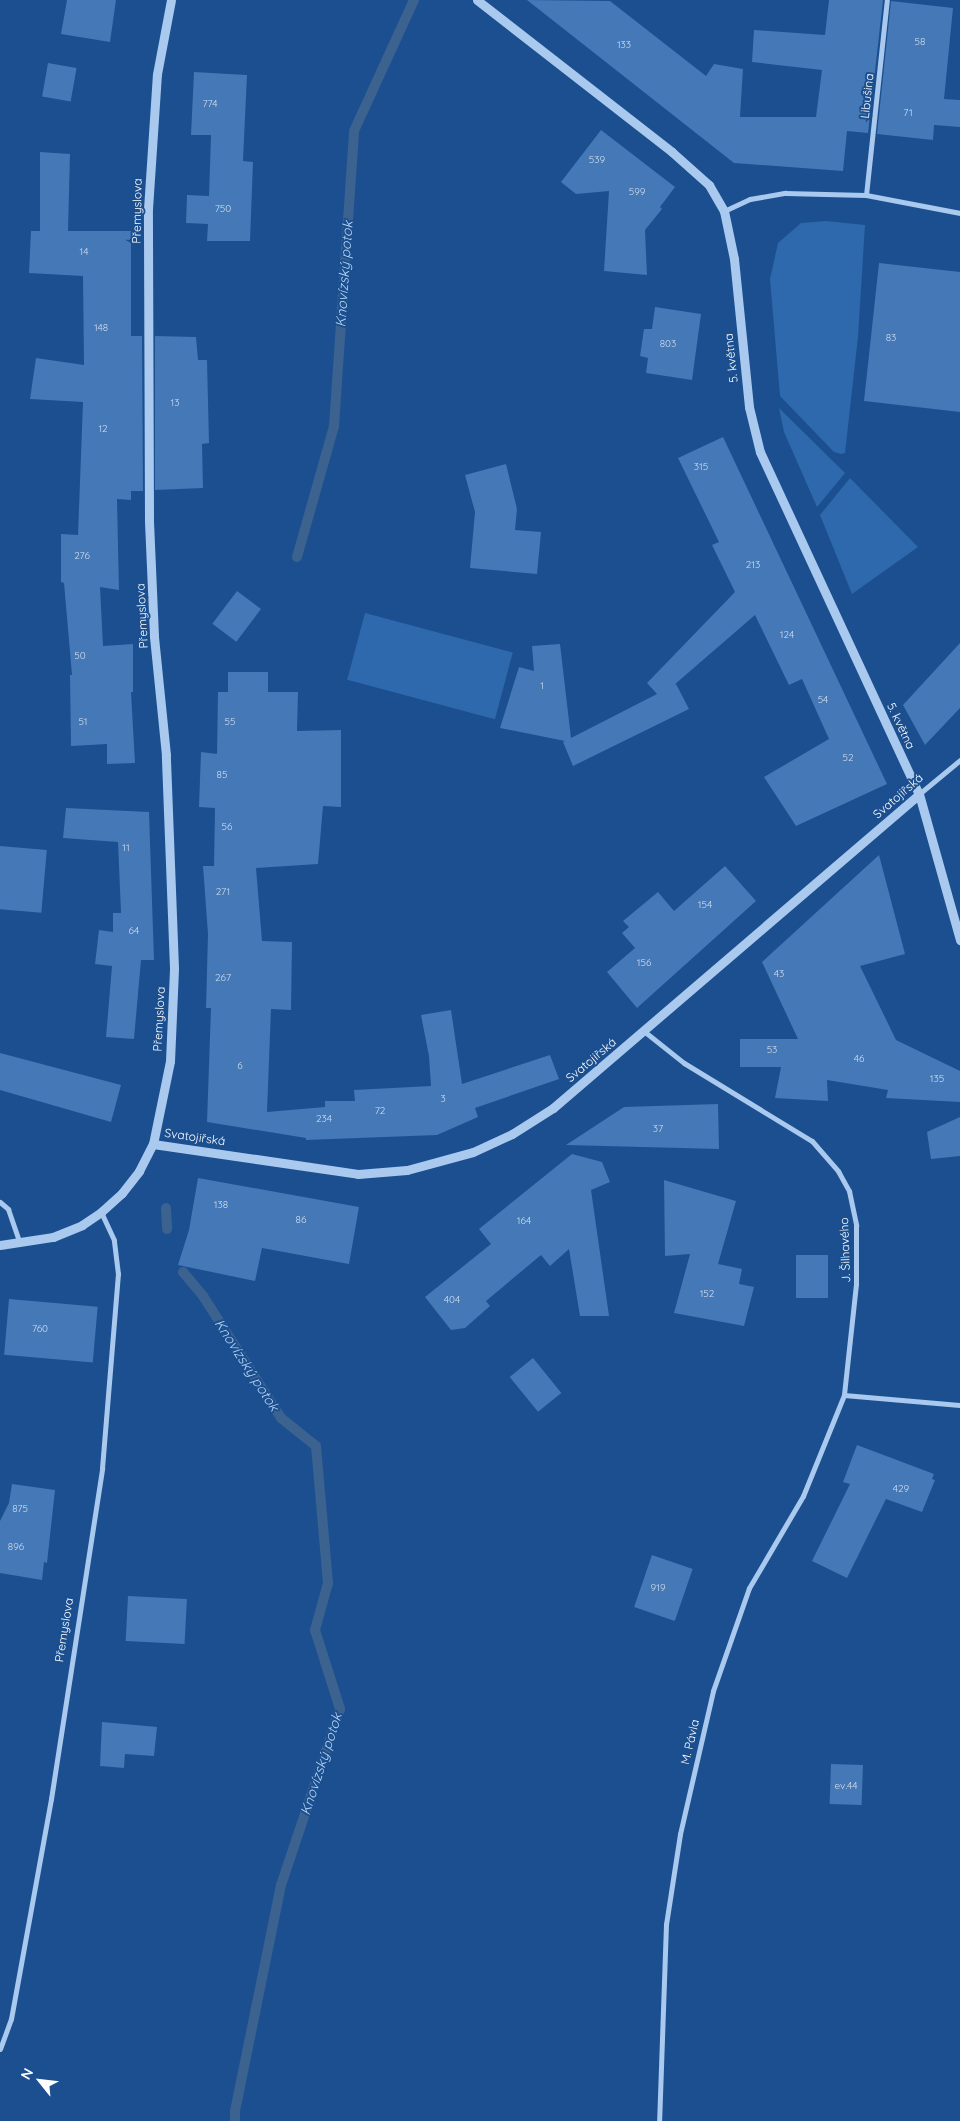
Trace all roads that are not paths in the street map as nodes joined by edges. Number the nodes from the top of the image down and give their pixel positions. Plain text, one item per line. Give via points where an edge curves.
1 (171, 0) edge
2 (477, 0) edge
3 (887, 0) edge
4 (866, 195) junction
5 (724, 211) junction
6 (960, 213) edge
7 (960, 760) edge
8 (919, 794) junction
9 (960, 940) edge
10 (645, 1032) junction
11 (153, 1144) junction
12 (0, 1202) edge
13 (101, 1212) junction
14 (20, 1244) junction
15 (0, 1245) edge
16 (844, 1395) junction
17 (960, 1405) edge
18 (0, 2049) edge
19 (659, 2121) edge

1 - 11 street, Přemyslova via 157,74 148,209 149,520 154,636 166,755 174,968 170,1061
2 - 5 street, 5. května via 672,152 708,185
3 - 4 street, Libušina
4 - 5 street via 785,193 750,199
4 - 6 street
5 - 8 street, 5. května via 734,259 748,407 760,452
7 - 8 street, Svatojiřská
8 - 9 street, 5. května
8 - 10 street, Svatojiřská
10 - 11 street, Svatojiřská via 553,1108 512,1134 473,1152 407,1170 358,1174
10 - 16 street, J. Šilhavého via 684,1063 812,1141 838,1171 850,1191 856,1225 856,1284
11 - 13 street, Přemyslova via 139,1171
12 - 14 street via 8,1209
13 - 14 street, Přemyslova via 82,1225 53,1237
13 - 18 street, Přemyslova via 114,1240 118,1274 102,1468 47,1817 11,2019
14 - 15 street, Přemyslova
16 - 17 street
16 - 19 street, M. Pávla via 803,1496 750,1588 713,1691 680,1834 666,1924

